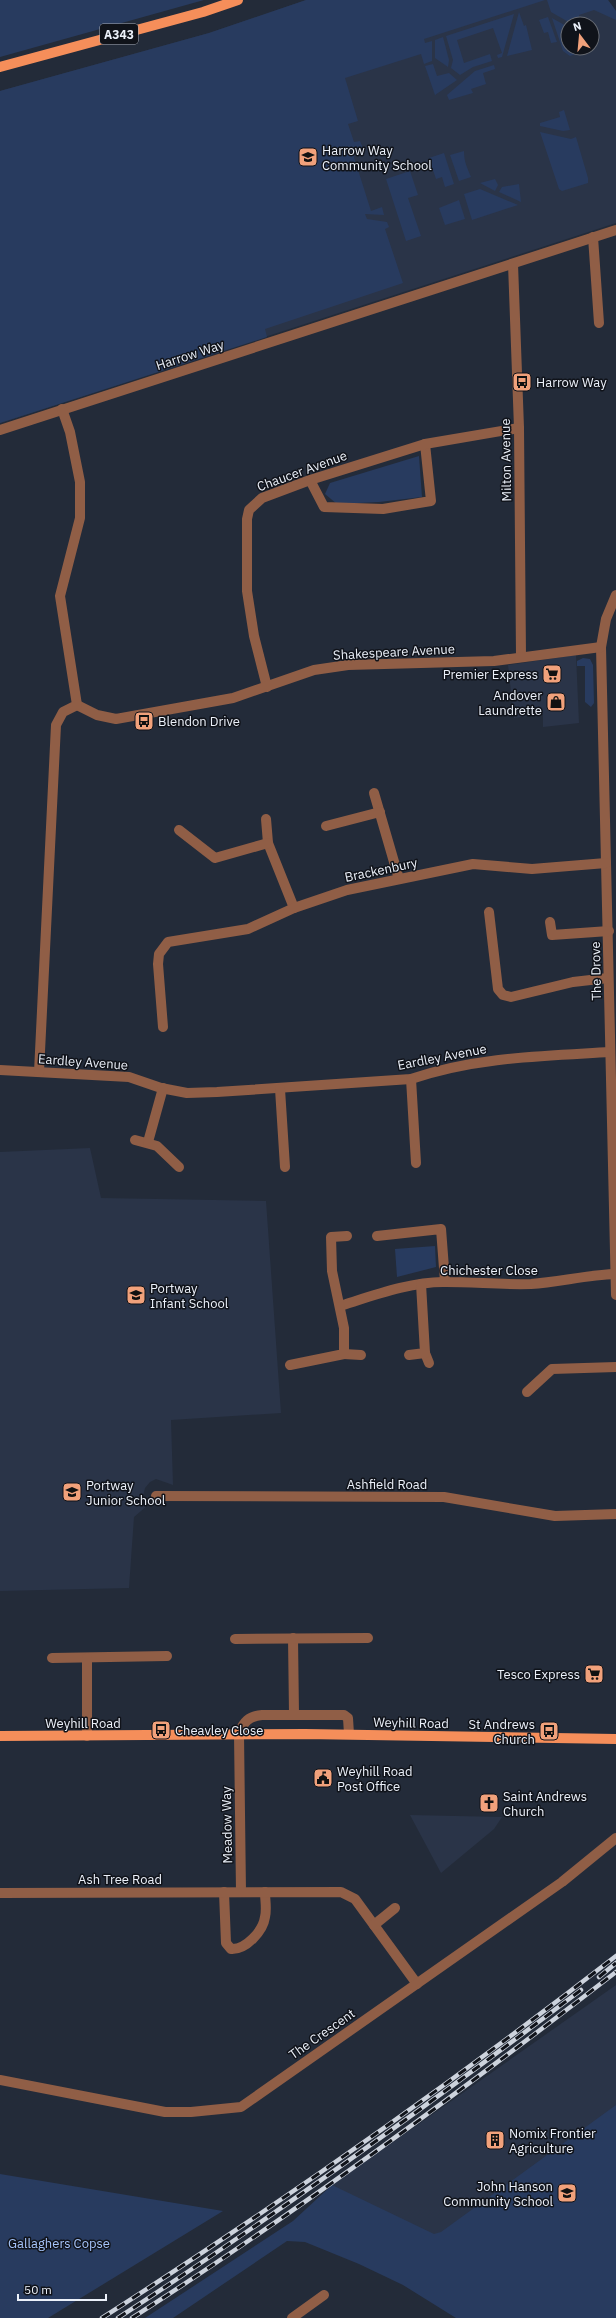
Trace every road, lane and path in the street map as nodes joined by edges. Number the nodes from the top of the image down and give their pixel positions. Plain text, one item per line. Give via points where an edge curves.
1 (238, 0) edge
2 (0, 67) edge
3 (616, 230) edge
4 (593, 237) junction
5 (513, 264) junction
6 (599, 323) dead end
7 (62, 410) junction
8 (519, 428) junction
9 (0, 430) edge
10 (425, 444) junction
11 (310, 480) junction
12 (616, 595) edge
13 (611, 621) edge
14 (601, 647) junction
15 (521, 656) junction
16 (268, 687) junction
17 (77, 705) junction
18 (374, 793) dead end
19 (380, 812) junction
20 (266, 819) dead end
21 (326, 826) dead end
22 (179, 830) dead end
23 (268, 843) junction
24 (606, 863) junction
25 (399, 879) junction
26 (294, 908) junction
27 (489, 912) dead end
28 (550, 922) dead end
29 (609, 931) junction
30 (608, 978) junction
31 (613, 1002) edge
32 (163, 1027) dead end
33 (610, 1052) junction
34 (0, 1070) edge
35 (613, 1070) edge
36 (39, 1072) junction
37 (411, 1079) junction
38 (163, 1088) junction
39 (280, 1089) junction
40 (135, 1140) dead end
41 (614, 1140) edge
42 (148, 1142) junction
43 (416, 1163) dead end
44 (179, 1167) dead end
45 (285, 1167) dead end
46 (347, 1236) dead end
47 (377, 1236) dead end
48 (615, 1274) edge
49 (445, 1281) junction
50 (421, 1284) junction
51 (616, 1295) edge
52 (340, 1306) junction
53 (425, 1353) junction
54 (344, 1354) junction
55 (362, 1354) dead end
56 (409, 1355) dead end
57 (429, 1363) dead end
58 (290, 1365) dead end
59 (616, 1367) edge
60 (527, 1392) dead end
61 (156, 1496) dead end
62 (616, 1514) edge
63 (293, 1638) junction
64 (368, 1638) dead end
65 (235, 1639) dead end
66 (167, 1656) dead end
67 (52, 1658) dead end
68 (87, 1658) junction
69 (294, 1714) junction
70 (239, 1734) junction
71 (349, 1734) junction
72 (0, 1736) edge
73 (88, 1736) junction
74 (616, 1739) edge
75 (616, 1838) edge
76 (224, 1892) junction
77 (241, 1892) junction
78 (265, 1892) junction
79 (0, 1893) edge
80 (395, 1908) dead end
81 (374, 1925) junction
82 (416, 1984) junction
83 (0, 2080) edge
84 (324, 2295) dead end
85 (292, 2318) edge

1 - 2 main road, A343 via 203,12
3 - 4 street, Harrow Way
4 - 5 street, Harrow Way
4 - 6 street
5 - 7 street, Harrow Way
5 - 8 street, Milton Avenue
7 - 9 street, Harrow Way
7 - 17 street via 70,432 80,482 80,518 60,596
8 - 10 street, Chaucer Avenue
8 - 15 street, Milton Avenue
10 - 11 street, Chaucer Avenue
10 - 11 street via 430,502 383,509 324,508
11 - 16 street, Chaucer Avenue via 262,498 249,510 247,590 254,636
12 - 13 street, The Drove
13 - 14 street, The Drove
14 - 15 street, Shakespeare Avenue
14 - 24 street, The Drove
15 - 16 street, Shakespeare Avenue via 494,661 348,665 314,670
16 - 17 street, Shakespeare Avenue via 233,698 116,719 97,715
17 - 36 street via 63,712 56,724
18 - 19 street
19 - 21 street
19 - 25 street
20 - 23 street
22 - 23 street via 214,858
23 - 26 street
24 - 25 street, Brackenbury via 532,869 473,864
24 - 29 street, The Drove
25 - 26 street, Brackenbury via 347,890
26 - 32 street, Brackenbury via 248,929 168,942 159,954 158,964
27 - 30 street via 498,989 503,995 511,997 573,982
28 - 29 street via 552,936
29 - 30 street, The Drove
30 - 31 street, The Drove
31 - 33 street, The Drove
33 - 35 street, The Drove
33 - 37 street, Eardley Avenue via 505,1058 442,1068
34 - 36 street, Eardley Avenue
35 - 41 street, The Drove
36 - 38 street, Eardley Avenue via 129,1077
37 - 39 street, Eardley Avenue
37 - 43 street
38 - 39 street, Eardley Avenue via 187,1093
38 - 42 street
39 - 45 street
40 - 42 street
41 - 48 street, The Drove
42 - 44 street via 157,1146
46 - 52 street via 326,1237
47 - 49 street via 441,1229
48 - 49 street, Chichester Close via 501,1286
48 - 51 street, The Drove
49 - 50 street, Chichester Close
50 - 52 street, Chichester Close
50 - 53 street
52 - 54 street via 344,1328
53 - 56 street
53 - 57 street
54 - 55 street
54 - 58 street
59 - 60 street via 552,1369
61 - 62 street, Ashfield Road via 444,1497 555,1516
63 - 64 street
63 - 65 street
63 - 69 street
66 - 68 street
67 - 68 street
68 - 73 street
69 - 70 street via 255,1715 244,1722
69 - 71 street via 344,1715 348,1718
70 - 71 main road, Weyhill Road
70 - 73 main road, Weyhill Road
70 - 77 street, Meadow Way
71 - 74 main road, Weyhill Road
72 - 73 main road, Weyhill Road
75 - 82 street, The Crescent via 562,1882
76 - 77 street, Ash Tree Road
76 - 78 street via 226,1944 234,1950 245,1946 264,1921
76 - 79 street, Ash Tree Road
77 - 78 street
78 - 81 street via 346,1894 354,1899
80 - 81 street
81 - 82 street
82 - 83 street, The Crescent via 246,2104 235,2108 164,2112
84 - 85 street

